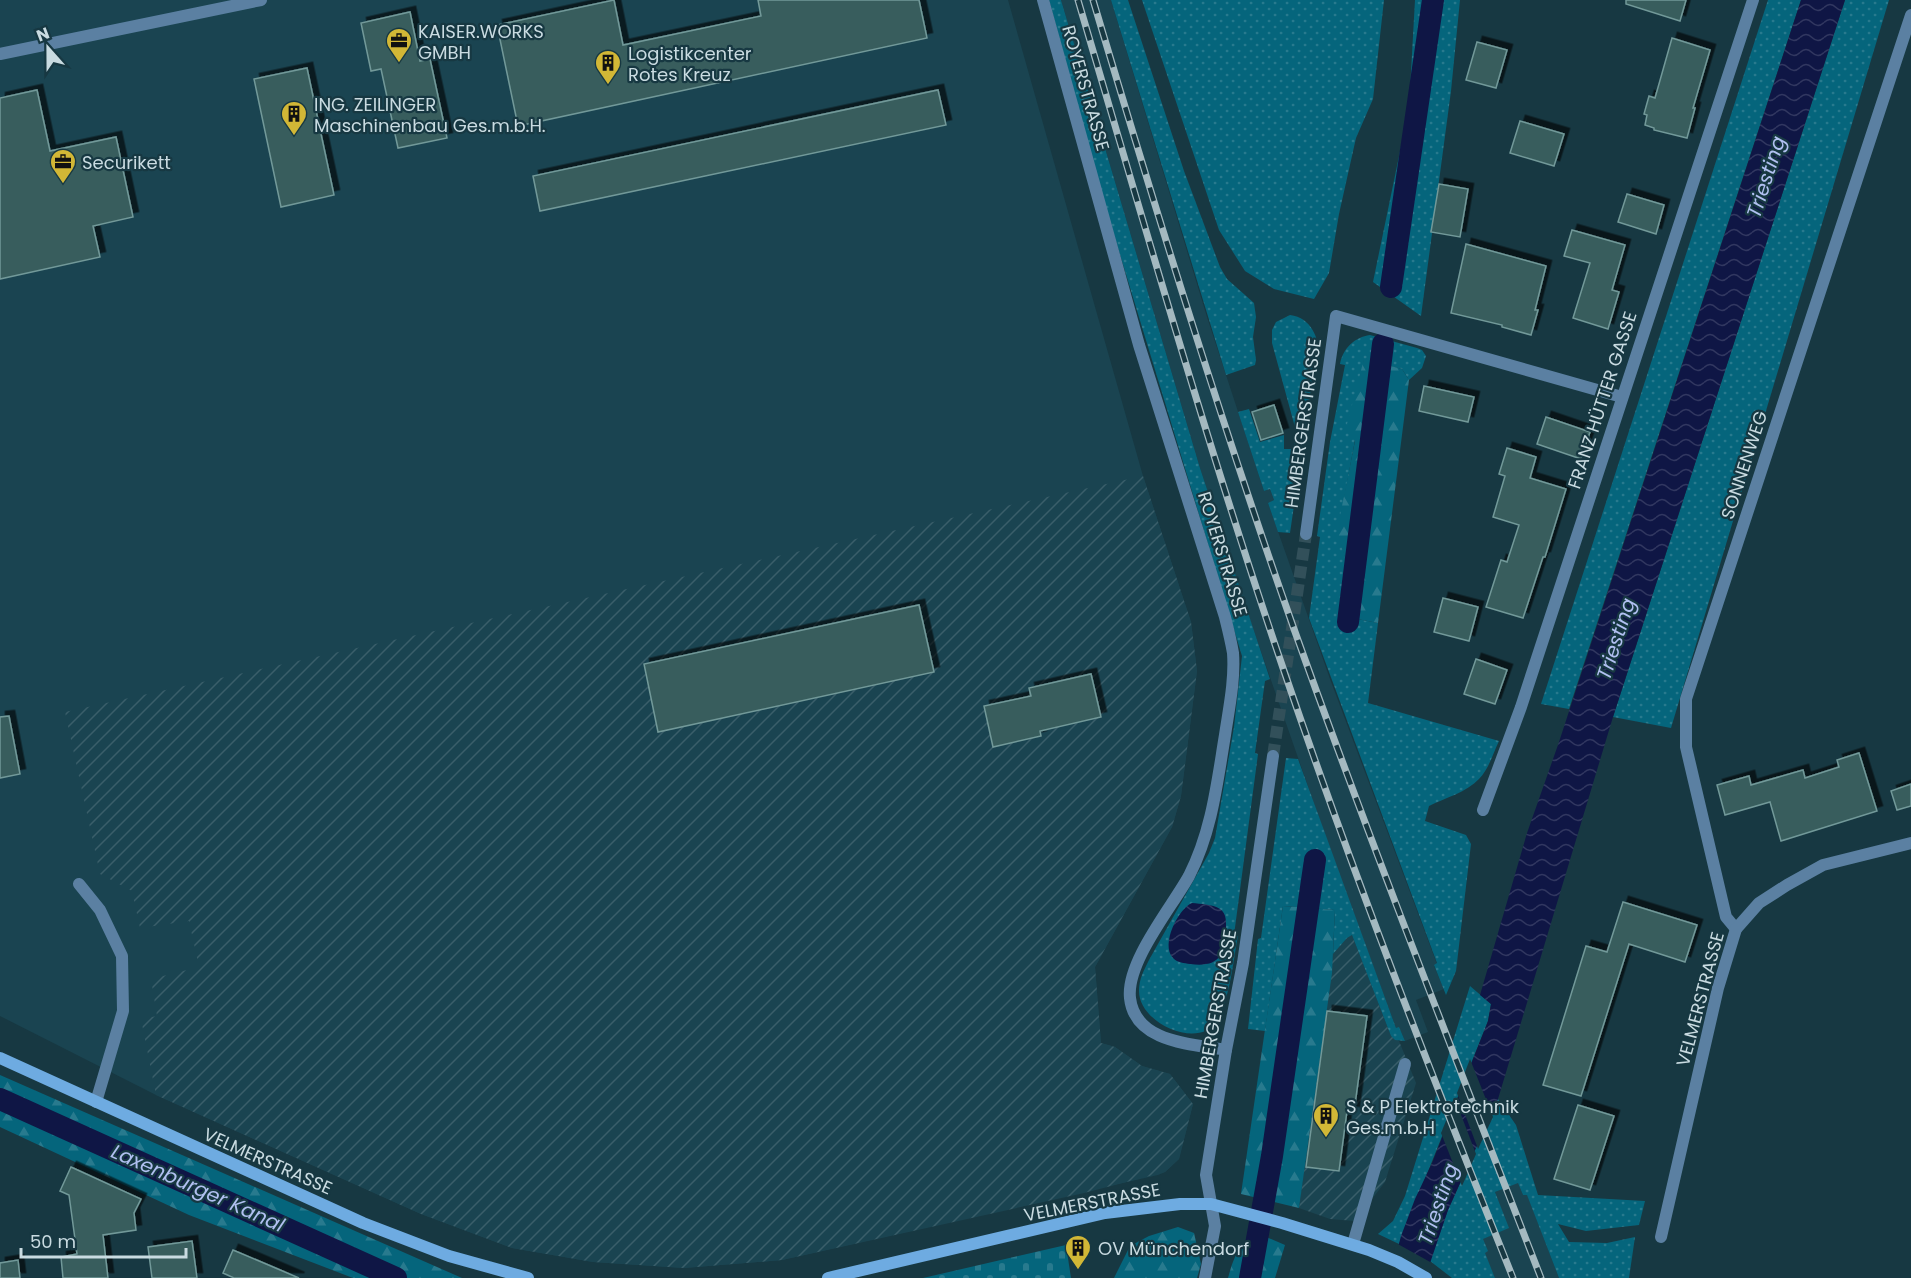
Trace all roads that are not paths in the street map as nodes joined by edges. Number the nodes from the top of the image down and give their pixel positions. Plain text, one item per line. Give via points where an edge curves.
1 (261, 0) edge
2 (1043, 0) edge
3 (1753, 0) edge
4 (1911, 15) edge
5 (0, 54) edge
6 (1622, 397) junction
7 (1306, 534) tunnel mouth
8 (1273, 756) tunnel mouth
9 (1483, 810) dead end
10 (1911, 843) edge
11 (79, 884) dead end
12 (1737, 929) junction
13 (1226, 1050) junction
14 (0, 1058) edge
15 (1405, 1064) dead end
16 (96, 1102) junction
17 (1211, 1204) junction
18 (1661, 1238) dead end
19 (1353, 1244) junction
20 (528, 1278) edge
21 (828, 1278) edge
22 (1205, 1278) edge
23 (1426, 1278) edge

1 - 5 street
2 - 13 street, ROYERSTRASSE via 1139,345 1233,653 1232,688 1209,829 1189,875 1138,960 1130,998 1139,1020 1153,1033 1174,1041
3 - 6 street, FRANZ HÜTTER GASSE
4 - 12 street, SONNENWEG via 1686,699 1686,747 1726,918
6 - 7 street, HIMBERGERSTRASSE via 1336,316
6 - 9 street, FRANZ HÜTTER GASSE via 1521,707
8 - 13 street, HIMBERGERSTRASSE via 1244,963
10 - 12 street, VELMERSTRASSE via 1823,865 1759,903
11 - 16 street via 100,910 122,956 123,1011
12 - 18 street, VELMERSTRASSE via 1718,988
13 - 17 street, HIMBERGERSTRASSE via 1206,1175
14 - 16 street, VELMERSTRASSE
15 - 19 street
16 - 20 street, VELMERSTRASSE via 363,1223 449,1256
17 - 19 street, VELMERSTRASSE
17 - 21 street, VELMERSTRASSE via 1105,1213
17 - 22 street, HIMBERGERSTRASSE via 1215,1226
19 - 23 street, VELMERSTRASSE

